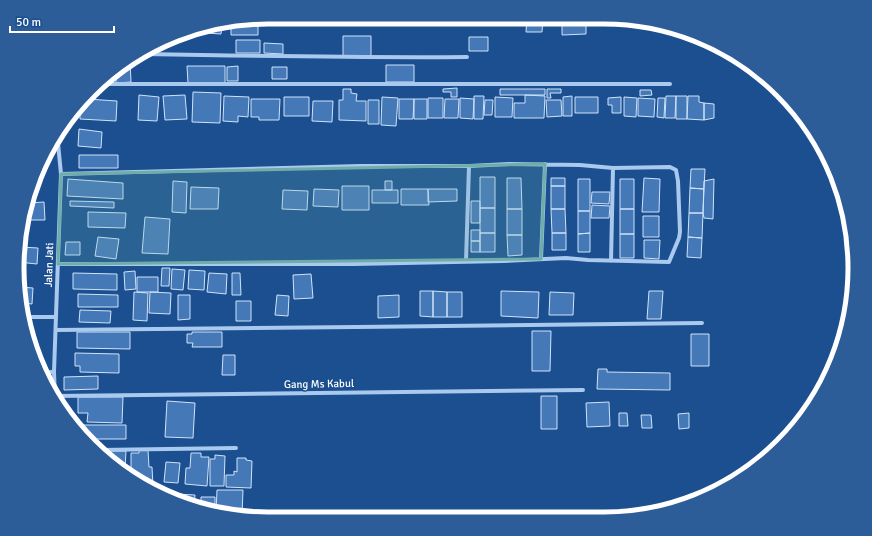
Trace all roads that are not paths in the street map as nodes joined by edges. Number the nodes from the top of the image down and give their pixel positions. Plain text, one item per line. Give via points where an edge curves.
1 (151, 54) edge
2 (467, 57) dead end
3 (108, 84) edge
4 (670, 84) dead end
5 (58, 144) edge
6 (545, 164) junction
7 (469, 166) junction
8 (613, 168) junction
9 (61, 174) junction
10 (542, 259) junction
11 (611, 261) junction
12 (466, 262) junction
13 (58, 264) junction
14 (29, 317) edge
15 (56, 317) junction
16 (702, 323) dead end
17 (56, 330) junction
18 (47, 372) edge
19 (54, 372) junction
20 (55, 386) edge
21 (583, 390) dead end
22 (61, 397) edge
23 (236, 448) dead end
24 (106, 450) edge

1 - 2 street
3 - 4 street
5 - 9 street, Jalan Jati
6 - 7 street
6 - 8 street
6 - 10 street
7 - 9 street via 360,166
7 - 12 street
8 - 11 street
8 - 11 street via 670,167 676,170 680,232 669,262
9 - 13 street, Jalan Jati
10 - 11 street
10 - 12 street
12 - 13 street
13 - 15 street, Jalan Jati
14 - 15 street
15 - 17 street, Jalan Jati
16 - 17 street
17 - 19 street, Jalan Jati
18 - 19 street
19 - 20 street, Jalan Jati
21 - 22 street, Gang Ms Kabul
23 - 24 street

